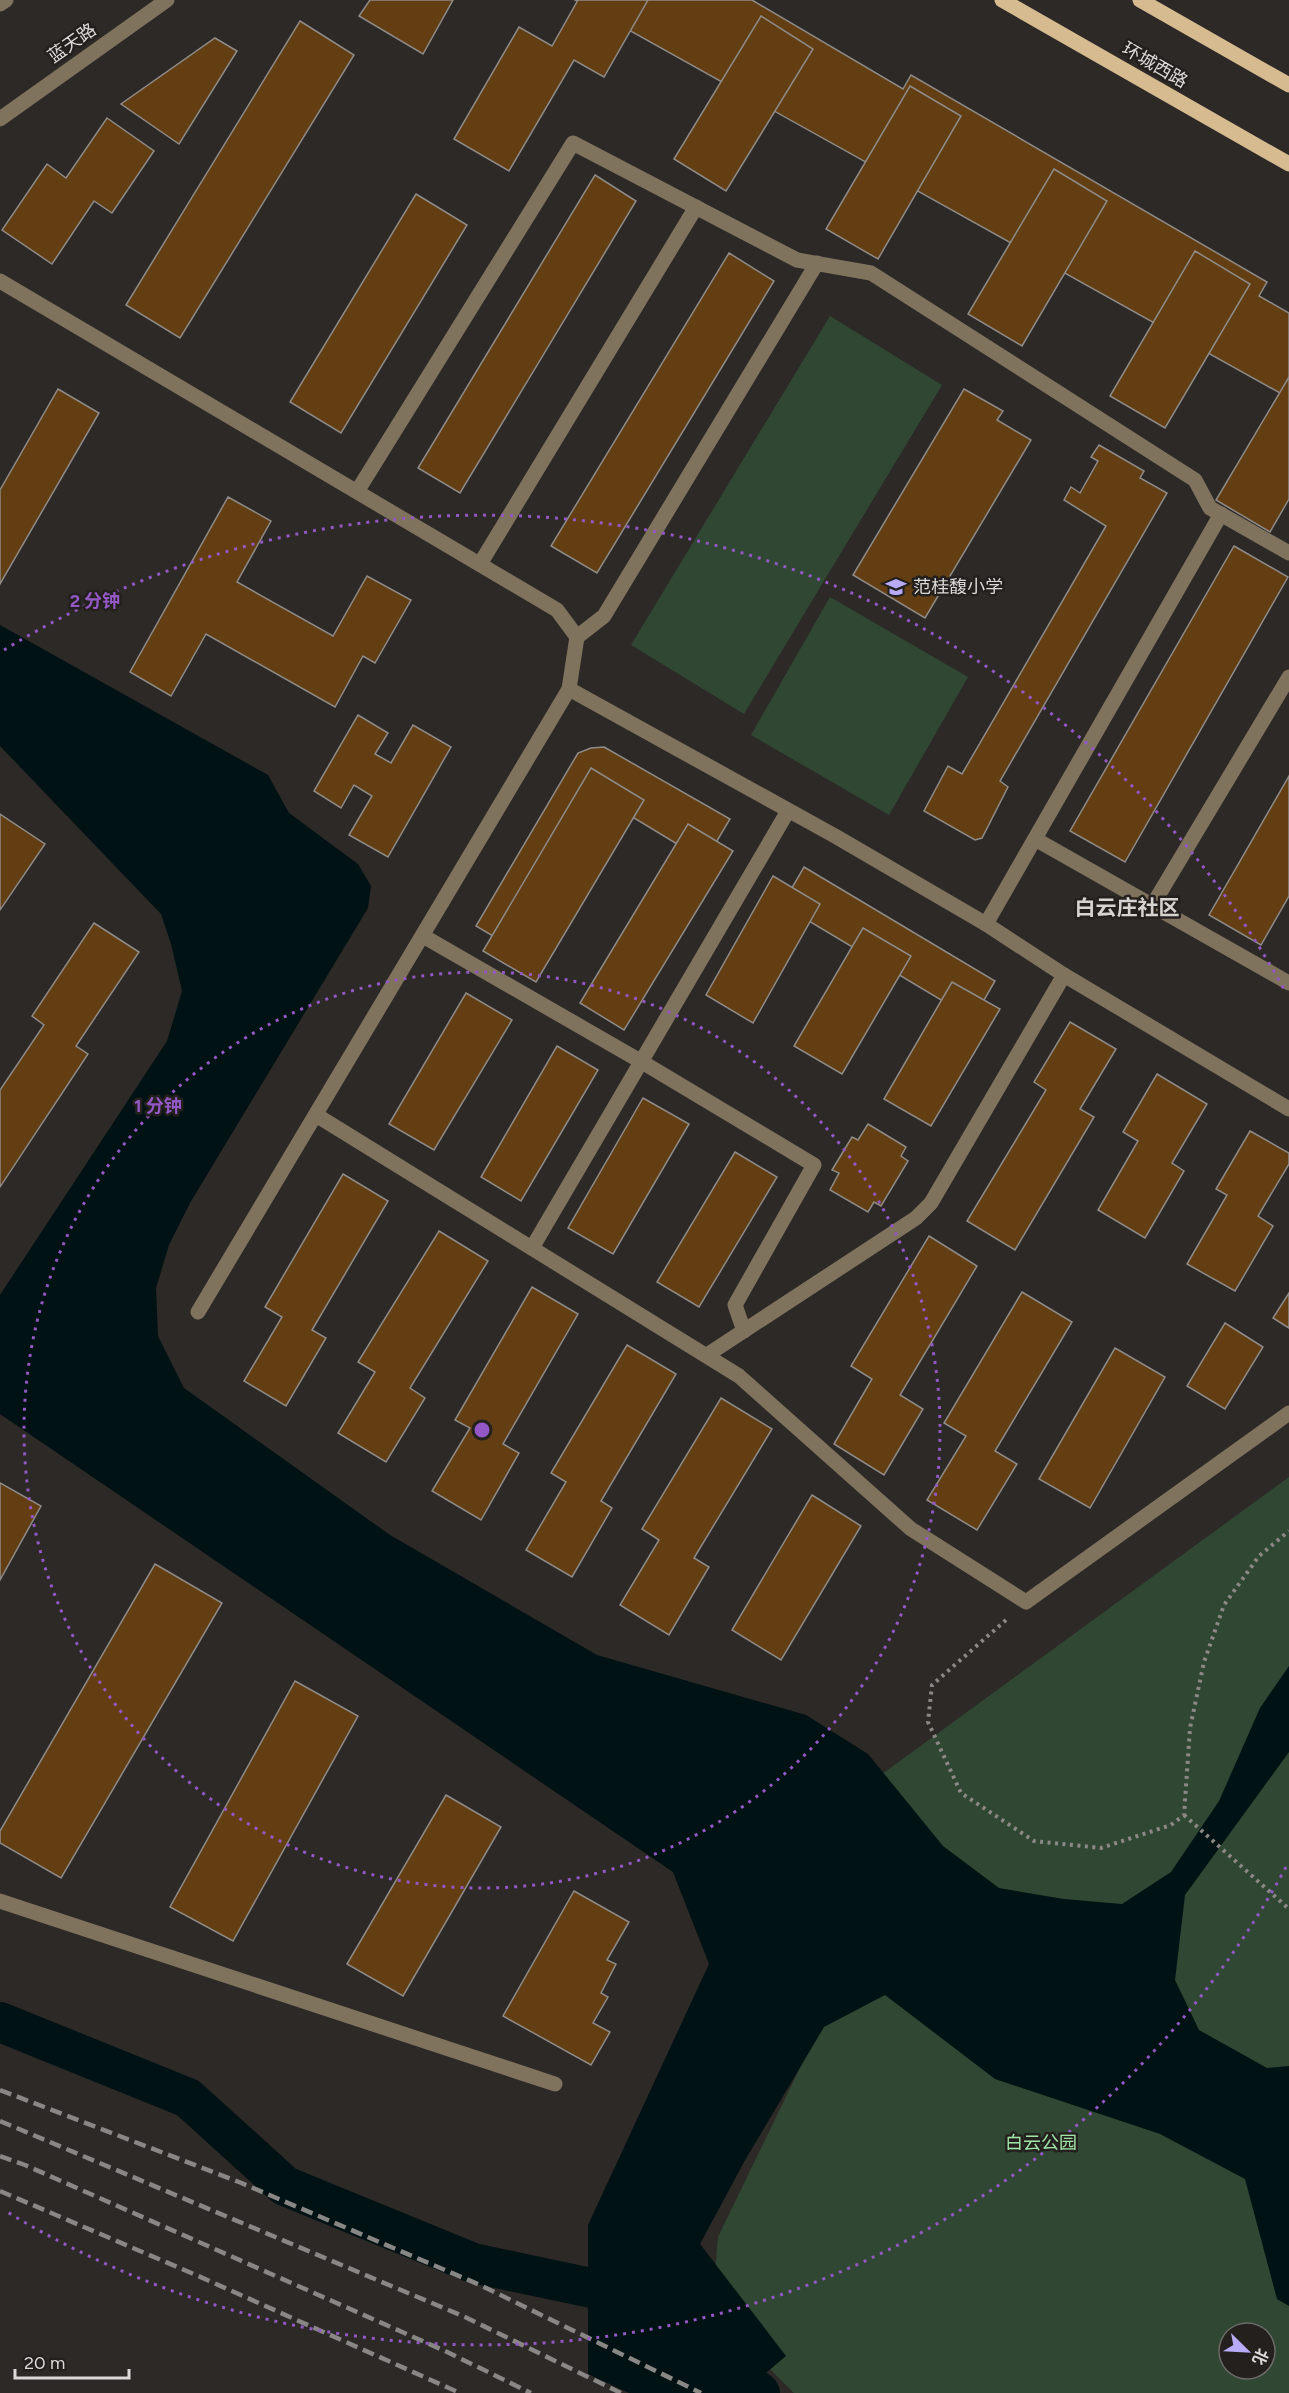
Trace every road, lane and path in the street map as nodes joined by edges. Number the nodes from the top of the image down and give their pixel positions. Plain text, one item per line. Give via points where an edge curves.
1 (6, 0) edge
2 (167, 0) edge
3 (1002, 0) edge
4 (1140, 0) edge
5 (0, 4) edge
6 (1289, 85) edge
7 (0, 119) edge
8 (1289, 164) edge
9 (696, 207) junction
10 (818, 263) junction
11 (0, 281) edge
12 (357, 490) junction
13 (1221, 514) junction
14 (1289, 553) edge
15 (480, 564) junction
16 (577, 637) junction
17 (1289, 677) edge
18 (569, 689) junction
19 (788, 811) junction
20 (1035, 839) junction
21 (1152, 906) junction
22 (986, 924) junction
23 (423, 936) junction
24 (1064, 975) junction
25 (1289, 983) edge
26 (642, 1062) junction
27 (1289, 1110) edge
28 (316, 1115) junction
29 (532, 1248) junction
30 (198, 1312) dead end
31 (744, 1330) junction
32 (707, 1355) junction
33 (1289, 1413) edge
34 (1289, 1531) edge
35 (1026, 1602) junction
36 (1184, 1815) junction
37 (0, 1901) edge
38 (1289, 1909) edge
39 (555, 2084) dead end

1 - 5 street
2 - 7 street, 蓝天路
3 - 8 main road, 环城西路
4 - 6 main road
9 - 10 street via 797,260
9 - 12 street via 573,143
9 - 15 street
10 - 13 street via 871,273 881,279 1195,480 1210,508
10 - 16 street via 604,616
11 - 12 street
12 - 15 street
13 - 14 street
13 - 20 street
15 - 16 street via 557,610
16 - 18 street
17 - 21 street
18 - 19 street
18 - 23 street
19 - 22 street
19 - 26 street
20 - 21 street
20 - 22 street
21 - 25 street
22 - 24 street
23 - 26 street
23 - 28 street
24 - 27 street
24 - 31 street via 931,1203 916,1218
26 - 29 street
26 - 31 street via 814,1165 735,1305
28 - 29 street
28 - 30 street
29 - 32 street
31 - 32 street
32 - 35 street via 739,1376 911,1529
33 - 35 street
34 - 36 path via 1259,1556 1224,1605 1204,1662 1190,1728
35 - 36 path via 932,1685 928,1722 961,1793 1034,1841 1101,1848 1171,1825
36 - 38 path
37 - 39 street

